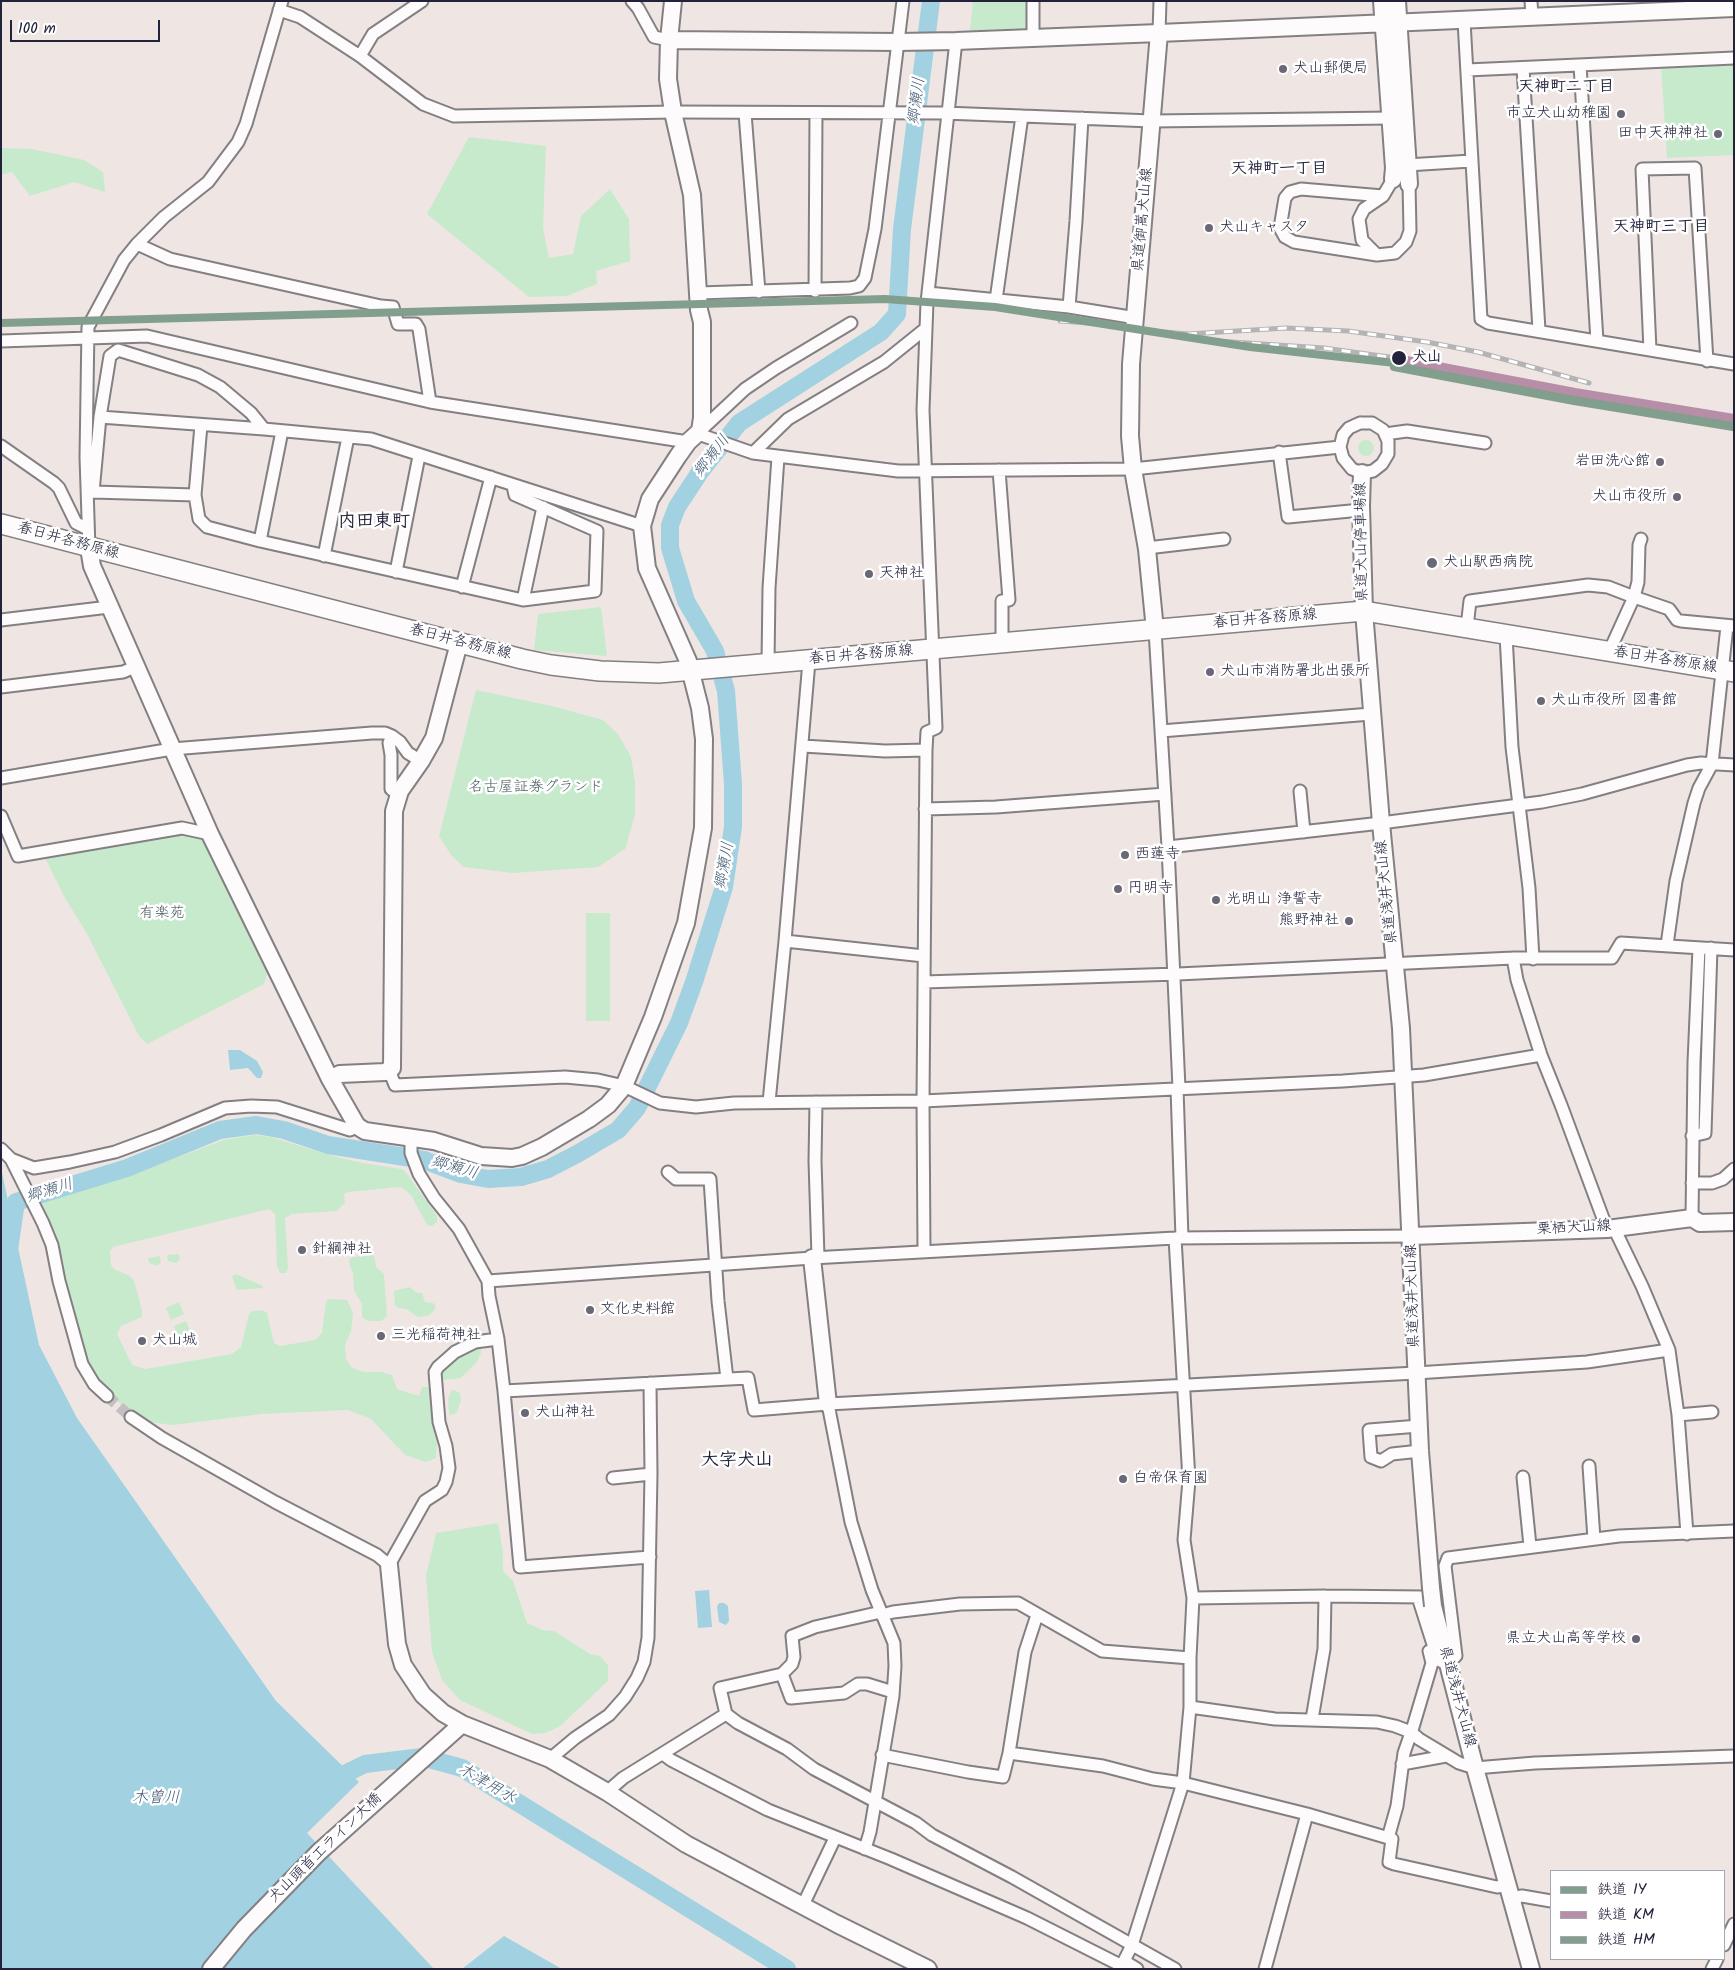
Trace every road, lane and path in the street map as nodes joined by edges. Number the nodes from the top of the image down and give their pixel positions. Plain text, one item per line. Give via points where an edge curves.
1 (422, 1) edge
2 (632, 1) edge
3 (673, 1) edge
4 (903, 1) edge
5 (1032, 1) edge
6 (1160, 1) edge
7 (1382, 1) edge
8 (1396, 1) edge
9 (281, 6) edge
10 (1734, 8) edge
11 (1532, 9) edge
12 (1464, 20) junction
13 (1391, 23) junction
14 (1159, 33) junction
15 (1033, 38) junction
16 (669, 40) junction
17 (956, 41) junction
18 (898, 42) junction
19 (360, 56) junction
20 (1734, 58) edge
21 (1580, 65) junction
22 (1523, 68) junction
23 (1467, 70) junction
24 (673, 112) junction
25 (745, 113) junction
26 (816, 113) junction
27 (892, 113) junction
28 (947, 113) junction
29 (1022, 116) junction
30 (1082, 118) junction
31 (1391, 118) junction
32 (1152, 121) junction
33 (1472, 161) junction
34 (1407, 165) junction
35 (1393, 179) joint
36 (1409, 184) joint
37 (1382, 196) junction
38 (137, 244) junction
39 (1378, 255) junction
40 (815, 291) junction
41 (758, 292) junction
42 (928, 293) junction
43 (699, 294) junction
44 (996, 300) junction
45 (1069, 308) junction
46 (1136, 318) junction
47 (851, 323) dead end
48 (925, 329) junction
49 (1539, 330) junction
50 (88, 338) junction
51 (1, 341) edge
52 (1598, 341) junction
53 (1650, 350) junction
54 (1707, 360) junction
55 (1734, 364) edge
56 (430, 402) junction
57 (100, 417) junction
58 (202, 425) junction
59 (264, 429) junction
60 (282, 431) junction
61 (1385, 434) junction
62 (348, 437) junction
63 (699, 437) junction
64 (1484, 443) dead end
65 (1, 446) edge
66 (1340, 447) junction
67 (1279, 452) junction
68 (753, 453) junction
69 (419, 456) junction
70 (778, 457) junction
71 (1133, 469) junction
72 (924, 470) junction
73 (999, 470) junction
74 (1362, 473) junction
75 (491, 477) junction
76 (512, 486) junction
77 (90, 492) junction
78 (195, 495) junction
79 (543, 508) junction
80 (1361, 510) junction
81 (1, 524) edge
82 (642, 526) junction
83 (88, 529) junction
84 (1224, 539) dead end
85 (1642, 539) dead end
86 (260, 541) junction
87 (89, 548) junction
88 (1147, 548) junction
89 (324, 556) junction
90 (396, 572) junction
91 (462, 587) junction
92 (1634, 597) junction
93 (523, 600) junction
94 (109, 608) junction
95 (1364, 611) junction
96 (1, 620) edge
97 (1730, 626) edge
98 (1467, 627) junction
99 (1155, 630) junction
100 (1506, 635) junction
101 (459, 643) junction
102 (1002, 644) junction
103 (934, 650) junction
104 (1609, 652) junction
105 (809, 661) junction
106 (768, 664) junction
107 (135, 667) junction
108 (698, 670) junction
109 (1728, 671) edge
110 (1, 687) edge
111 (1371, 714) junction
112 (1161, 731) junction
113 (392, 736) junction
114 (803, 746) junction
115 (172, 749) junction
116 (926, 750) junction
117 (421, 761) junction
118 (1712, 764) junction
119 (1734, 765) edge
120 (1, 778) edge
121 (1300, 790) dead end
122 (1164, 794) junction
123 (399, 795) junction
124 (1520, 804) junction
125 (926, 809) junction
126 (1, 816) edge
127 (1380, 823) junction
128 (1304, 832) junction
129 (210, 834) junction
130 (1168, 847) junction
131 (786, 941) junction
132 (1666, 945) junction
133 (1699, 948) junction
134 (1711, 948) junction
135 (1734, 950) edge
136 (924, 956) junction
137 (1513, 958) junction
138 (1533, 958) junction
139 (1395, 964) junction
140 (1174, 974) junction
141 (924, 982) junction
142 (1541, 1055) junction
143 (389, 1070) junction
144 (1404, 1077) junction
145 (330, 1079) junction
146 (628, 1088) junction
147 (1178, 1088) junction
148 (923, 1101) junction
149 (769, 1102) junction
150 (816, 1102) junction
151 (357, 1126) junction
152 (1692, 1136) junction
153 (411, 1145) junction
154 (1, 1149) edge
155 (11, 1159) junction
156 (1734, 1169) edge
157 (668, 1172) dead end
158 (1692, 1183) junction
159 (1692, 1218) junction
160 (1734, 1222) edge
161 (1610, 1228) junction
162 (1412, 1236) junction
163 (1178, 1238) junction
164 (924, 1251) junction
165 (815, 1258) junction
166 (716, 1264) junction
167 (488, 1281) junction
168 (498, 1339) junction
169 (1669, 1350) junction
170 (1416, 1373) junction
171 (727, 1379) junction
172 (650, 1383) junction
173 (1184, 1384) junction
174 (504, 1391) junction
175 (107, 1396) tunnel mouth
176 (828, 1404) junction
177 (1712, 1412) dead end
178 (1678, 1415) junction
179 (131, 1418) tunnel mouth
180 (1419, 1426) junction
181 (1420, 1451) junction
182 (1589, 1466) dead end
183 (651, 1474) junction
184 (1523, 1476) dead end
185 (613, 1478) dead end
186 (1734, 1531) edge
187 (1687, 1534) junction
188 (1594, 1539) junction
189 (1530, 1546) junction
190 (650, 1557) junction
191 (389, 1565) junction
192 (1325, 1596) junction
193 (1448, 1596) junction
194 (1418, 1597) junction
195 (1193, 1598) junction
196 (881, 1614) junction
197 (1037, 1615) junction
198 (1428, 1635) junction
199 (1190, 1658) junction
200 (1446, 1664) junction
201 (782, 1674) junction
202 (893, 1692) junction
203 (1190, 1706) junction
204 (726, 1714) junction
205 (1312, 1719) junction
206 (462, 1724) junction
207 (1412, 1732) junction
208 (1009, 1753) junction
209 (662, 1754) junction
210 (882, 1755) junction
211 (1446, 1756) junction
212 (1734, 1756) edge
213 (550, 1759) junction
214 (1402, 1764) junction
215 (1474, 1768) junction
216 (1183, 1783) junction
217 (608, 1792) junction
218 (875, 1803) junction
219 (1307, 1814) junction
220 (835, 1838) junction
221 (1388, 1838) junction
222 (865, 1850) junction
223 (1510, 1892) junction
224 (1550, 1901) edge
225 (803, 1906) junction
226 (1734, 1924) edge
227 (1727, 1942) edge
228 (1132, 1945) junction
229 (1122, 1965) edge
230 (210, 1969) edge
231 (928, 1969) edge
232 (1137, 1969) edge
233 (1175, 1969) edge
234 (1265, 1969) edge
235 (1531, 1969) edge

1 - 19 street via 373,34
2 - 16 street via 654,38
3 - 16 street
4 - 18 street
5 - 15 street
6 - 14 street
7 - 13 street
8 - 13 street
9 - 19 street
9 - 38 street via 238,142 208,182 164,217
10 - 11 street
11 - 12 street
12 - 13 street
12 - 23 street
13 - 14 street
13 - 31 street
13 - 34 street
14 - 15 street
14 - 32 street, 県道御嵩犬山線
15 - 17 street
16 - 18 street
16 - 24 street via 668,78
17 - 18 street
17 - 28 street
18 - 27 street
19 - 24 street via 423,104 454,116
20 - 21 street
21 - 22 street
21 - 52 street
22 - 23 street
22 - 49 street
23 - 33 street
24 - 25 street
24 - 43 street via 692,195
25 - 26 street
25 - 41 street
26 - 27 street
26 - 40 street
27 - 28 street
27 - 40 street via 865,278 859,286
28 - 29 street
28 - 42 street
29 - 30 street
29 - 44 street
30 - 32 street
30 - 45 street
31 - 32 street
31 - 35 street
32 - 46 street, 県道御嵩犬山線
33 - 34 street
33 - 49 street via 1481,319 1488,323
34 - 36 street
35 - 37 street
36 - 39 street via 1410,231 1406,242 1395,252
37 - 39 street via 1364,209 1359,219 1362,240
37 - 39 street via 1301,189 1290,192 1285,198 1280,228 1285,237 1294,242
38 - 50 street via 124,260 88,326
38 - 56 street via 170,258 392,307 398,324 416,324 419,329
40 - 41 street
41 - 43 street
42 - 44 street
42 - 48 street
43 - 63 street via 702,322 702,418
44 - 45 street
45 - 46 street
46 - 71 street, 県道御嵩犬山線 via 1130,364
47 - 63 street via 745,389
48 - 68 street via 884,362 788,419
48 - 72 street
49 - 52 street
50 - 51 street
50 - 56 street via 147,336
50 - 77 street
52 - 53 street
53 - 54 street
53 - 54 street via 1642,169 1695,168
54 - 55 street
56 - 63 street
57 - 58 street
57 - 59 street via 110,356 118,350 198,375 220,387 252,414
57 - 77 street
58 - 59 street
58 - 78 street
59 - 60 street
60 - 62 street
60 - 86 street
61 - 64 street via 1406,430
61 - 66 street via 1372,423 1360,423 1349,428
61 - 74 street via 1388,454 1373,471
62 - 69 street via 371,439
62 - 89 street
63 - 68 street
63 - 82 street via 650,499
65 - 83 street via 54,483 76,523
66 - 67 street
66 - 74 street via 1343,458 1352,469
67 - 71 street
67 - 80 street via 1288,516
68 - 70 street
69 - 75 street
69 - 90 street
70 - 72 street via 898,471
70 - 106 street via 769,588
71 - 73 street
71 - 88 street, 県道御嵩犬山線
72 - 73 street
72 - 103 street
73 - 102 street via 1009,600 1002,601
74 - 80 street, 県道犬山停車場線
75 - 76 street
75 - 91 street
76 - 79 street via 515,495
76 - 82 street
77 - 78 street
77 - 83 street
78 - 86 street via 198,519 206,527
79 - 93 street
79 - 93 street via 597,531 595,591
80 - 95 street, 県道犬山停車場線
81 - 87 main road, 春日井各務原線
82 - 108 street via 647,568
83 - 87 street
84 - 88 street
85 - 92 street
86 - 89 street
87 - 94 street via 92,566
87 - 101 main road, 春日井各務原線
88 - 99 street, 県道御嵩犬山線
89 - 90 street
90 - 91 street
91 - 93 street
92 - 97 street via 1669,609 1677,620
92 - 98 street via 1608,587 1588,586 1470,601
92 - 104 street
94 - 96 street
94 - 107 street
95 - 98 main road, 春日井各務原線
95 - 99 main road, 春日井各務原線
95 - 111 street, 県道浅井犬山線
97 - 109 street
98 - 100 main road, 春日井各務原線
99 - 102 main road, 春日井各務原線
99 - 112 street
100 - 104 main road, 春日井各務原線
100 - 124 street via 1512,747
101 - 108 main road, 春日井各務原線 via 575,668 629,673
101 - 117 street via 438,725
102 - 103 main road, 春日井各務原線
103 - 105 main road, 春日井各務原線
103 - 116 street via 936,728 927,732
104 - 109 main road, 春日井各務原線
105 - 106 main road, 春日井各務原線
105 - 114 street
106 - 108 main road, 春日井各務原線
107 - 110 street via 123,672
107 - 115 street
108 - 146 street via 704,738 703,828 686,923
109 - 118 street
111 - 112 street
111 - 127 street, 県道浅井犬山線
112 - 122 street
113 - 115 street via 372,733
113 - 117 street
113 - 123 street via 389,743 391,789
114 - 116 street
114 - 131 street
115 - 120 street
115 - 129 street
116 - 125 street
117 - 123 street
118 - 119 street
118 - 124 street via 1687,765 1582,794
118 - 132 street via 1694,803 1676,881
121 - 128 street
122 - 125 street
122 - 130 street
123 - 143 street via 393,823 392,1064
124 - 127 street
124 - 138 street
125 - 136 street
126 - 129 street via 18,856 182,828
127 - 128 street
127 - 139 street, 県道浅井犬山線
128 - 130 street
129 - 145 street
130 - 140 street
131 - 136 street
131 - 149 street
132 - 133 street
132 - 138 street via 1621,943 1612,958
133 - 134 street
133 - 152 street
134 - 135 street
134 - 152 street via 1705,1134
136 - 141 street
137 - 138 street
137 - 139 street
137 - 142 street
139 - 140 street
139 - 144 street, 県道浅井犬山線
140 - 141 street
140 - 147 street
141 - 148 street
142 - 144 street
142 - 161 street
143 - 145 street via 340,1074
143 - 146 street via 395,1085 565,1076
144 - 147 street
144 - 162 street, 県道浅井犬山線
145 - 151 street
146 - 149 street via 660,1104 696,1107
146 - 153 street via 589,1119 522,1156 502,1159 481,1156 434,1141
147 - 148 street
147 - 163 street
148 - 150 street
148 - 164 street
149 - 150 street
150 - 165 street
151 - 153 street
151 - 155 street via 350,1130 277,1107 225,1108 115,1152 34,1168
152 - 158 street
153 - 167 street via 419,1174 459,1229
154 - 155 street
155 - 175 street via 52,1245 82,1364 94,1384
156 - 158 street via 1723,1180
157 - 166 street via 676,1179 710,1179
158 - 159 street
159 - 160 street, 栗栖犬山線 via 1700,1223
159 - 161 street, 栗栖犬山線
161 - 162 street, 栗栖犬山線
161 - 169 street via 1642,1286
162 - 163 street
162 - 170 street, 県道浅井犬山線
163 - 164 street
163 - 173 street via 1179,1329
164 - 165 street
165 - 166 street
165 - 176 street
166 - 167 street
166 - 171 street
167 - 168 street
168 - 174 street
168 - 191 street via 475,1342 455,1352 435,1372 439,1422 449,1468 446,1482 442,1490 426,1502
169 - 170 street via 1587,1362
169 - 178 street
170 - 173 street
170 - 180 street, 県道浅井犬山線
171 - 172 street
171 - 176 street via 748,1378 754,1410
172 - 174 street
172 - 183 street
173 - 176 street
173 - 195 street via 1189,1480 1184,1540
174 - 190 street via 520,1567
176 - 196 street via 851,1522
177 - 178 street
178 - 187 street
179 - 191 street via 275,1502 378,1555
180 - 181 street, 県道浅井犬山線
180 - 181 street via 1369,1430 1371,1457 1381,1461 1392,1454
181 - 200 street, 県道浅井犬山線, bridge via 1433,1607
182 - 188 street
183 - 185 street
183 - 190 street
184 - 189 street
186 - 187 street
187 - 188 street
188 - 189 street
189 - 193 street via 1448,1558 1445,1566
190 - 213 street via 648,1638 644,1662 637,1678 609,1715
191 - 206 street via 403,1665 423,1695 443,1713
192 - 194 street
192 - 195 street
192 - 205 street via 1324,1649
193 - 194 street
193 - 200 street via 1456,1656
194 - 198 street
195 - 199 street
196 - 197 street via 960,1604 1018,1603
196 - 201 street via 815,1627 792,1636 794,1657
196 - 202 street via 894,1642
197 - 199 street via 1102,1651
197 - 208 street via 1025,1652
198 - 200 street via 1438,1660
198 - 207 street via 1432,1663
199 - 203 street
200 - 215 street, 県道浅井犬山線
201 - 202 street via 792,1698 844,1693 858,1684
201 - 204 street via 720,1688
202 - 210 street
203 - 205 street via 1275,1719
203 - 216 street
204 - 209 street
204 - 218 street
205 - 207 street via 1377,1722
206 - 213 street
206 - 230 street, 犬山頭首工ライン大橋 via 319,1852
207 - 211 street
207 - 214 street
208 - 210 street via 1003,1777
208 - 216 street via 1103,1766
209 - 217 street via 623,1778
209 - 220 street via 768,1810
210 - 218 street
211 - 214 street
211 - 215 street
212 - 215 street
213 - 217 street
214 - 221 street via 1397,1806
215 - 223 street, 県道浅井犬山線
216 - 219 street
216 - 228 street
217 - 225 street via 686,1844
218 - 222 street
218 - 228 street
219 - 221 street
219 - 234 street
220 - 222 street
220 - 225 street
221 - 223 street via 1392,1839 1389,1862 1497,1886
222 - 229 street via 1028,1918
223 - 224 street
223 - 235 street, 県道浅井犬山線
225 - 231 street
226 - 227 street
228 - 229 street
228 - 233 street
229 - 232 street

